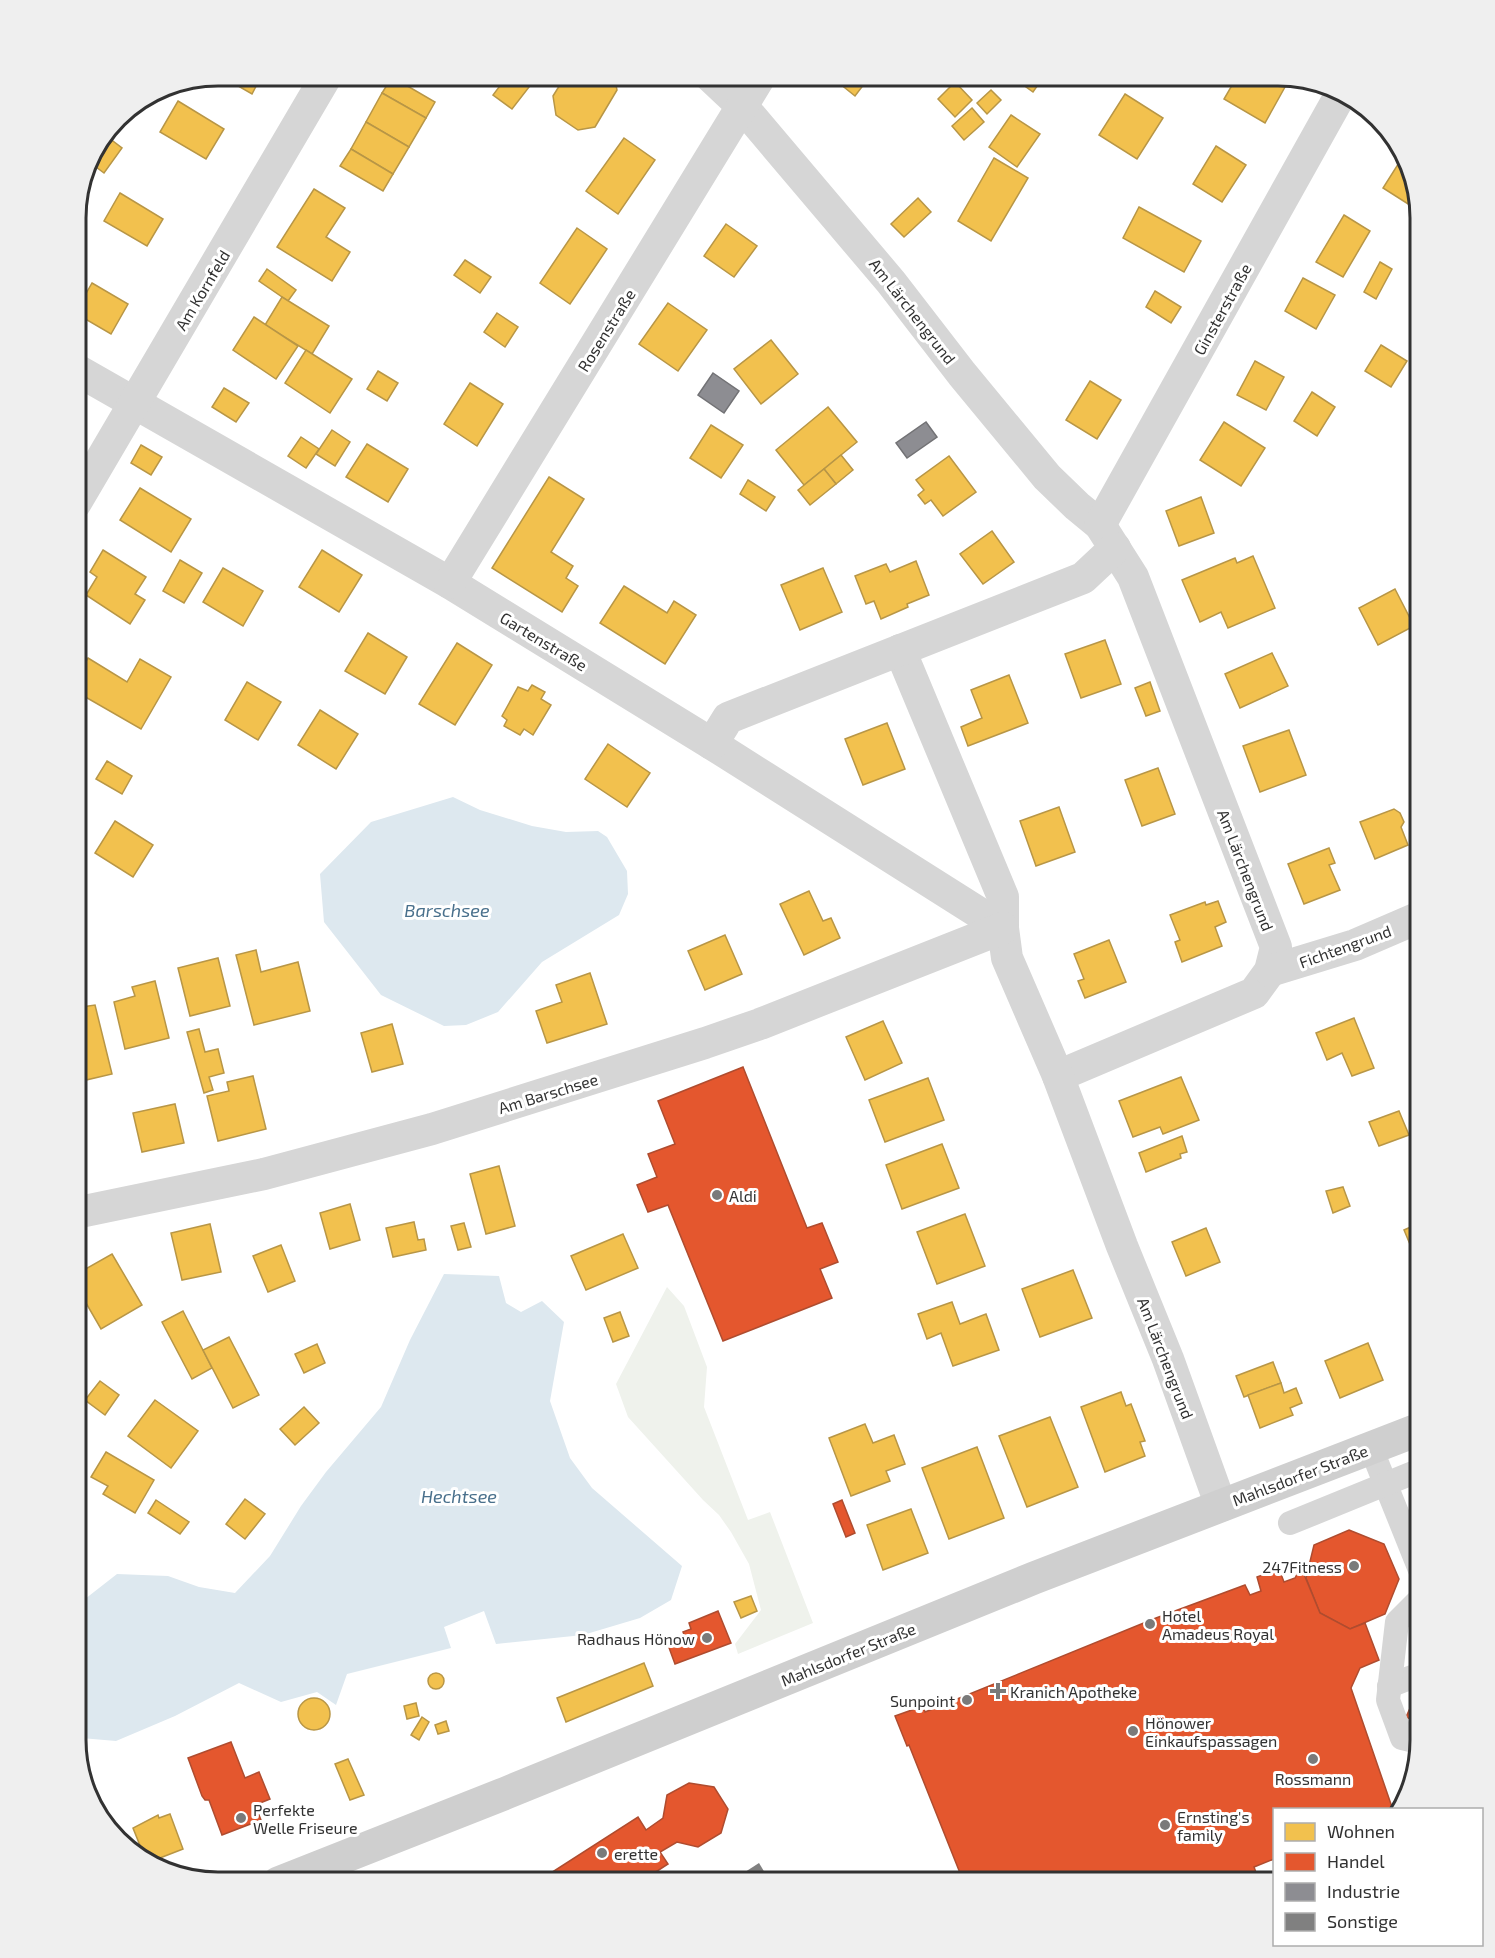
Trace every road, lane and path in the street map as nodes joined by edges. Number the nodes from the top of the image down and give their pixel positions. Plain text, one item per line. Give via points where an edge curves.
1 (321, 86) edge
2 (721, 86) edge
3 (754, 86) edge
4 (1338, 100) edge
5 (742, 106) junction
6 (86, 375) edge
7 (134, 403) junction
8 (86, 485) edge
9 (1108, 536) junction
10 (450, 583) junction
11 (900, 650) junction
12 (712, 744) junction
13 (1410, 921) edge
14 (1003, 928) junction
15 (1270, 971) junction
16 (1058, 1076) junction
17 (85, 1214) edge
18 (1410, 1433) edge
19 (1371, 1448) junction
20 (1410, 1474) edge
21 (1385, 1484) junction
22 (1221, 1506) junction
23 (1290, 1523) dead end
24 (1410, 1545) edge
25 (1410, 1609) edge
26 (1410, 1678) edge
27 (1389, 1686) junction
28 (1410, 1740) edge
29 (306, 1872) edge

1 - 7 street, Am Kornfeld
2 - 5 street, Am Lärchengrund
3 - 5 street, Rosenstraße
4 - 9 street, Ginsterstraße
5 - 9 street, Am Lärchengrund via 891,282 1047,477
5 - 10 street, Rosenstraße
6 - 7 street, Gartenstraße
7 - 8 street, Am Kornfeld
7 - 10 street, Gartenstraße
9 - 11 street via 1083,578
9 - 15 street, Am Lärchengrund via 1133,577 1276,947
10 - 12 street, Gartenstraße
11 - 12 street via 728,718
11 - 14 street, Am Lärchengrund via 1003,897
12 - 14 street, Gartenstraße
13 - 15 street, Fichtengrund via 1354,945
14 - 16 street, Am Lärchengrund via 1007,958
14 - 17 street, Am Barschsee via 716,1040 454,1122 264,1174
15 - 16 street via 1254,993
16 - 22 street, Am Lärchengrund
18 - 19 main road, Mahlsdorfer Straße
19 - 21 street
19 - 22 main road, Mahlsdorfer Straße
20 - 21 street
21 - 23 street
21 - 24 street
22 - 29 main road, Mahlsdorfer Straße
25 - 27 street via 1397,1622
26 - 27 street
27 - 28 street via 1388,1700 1402,1738

